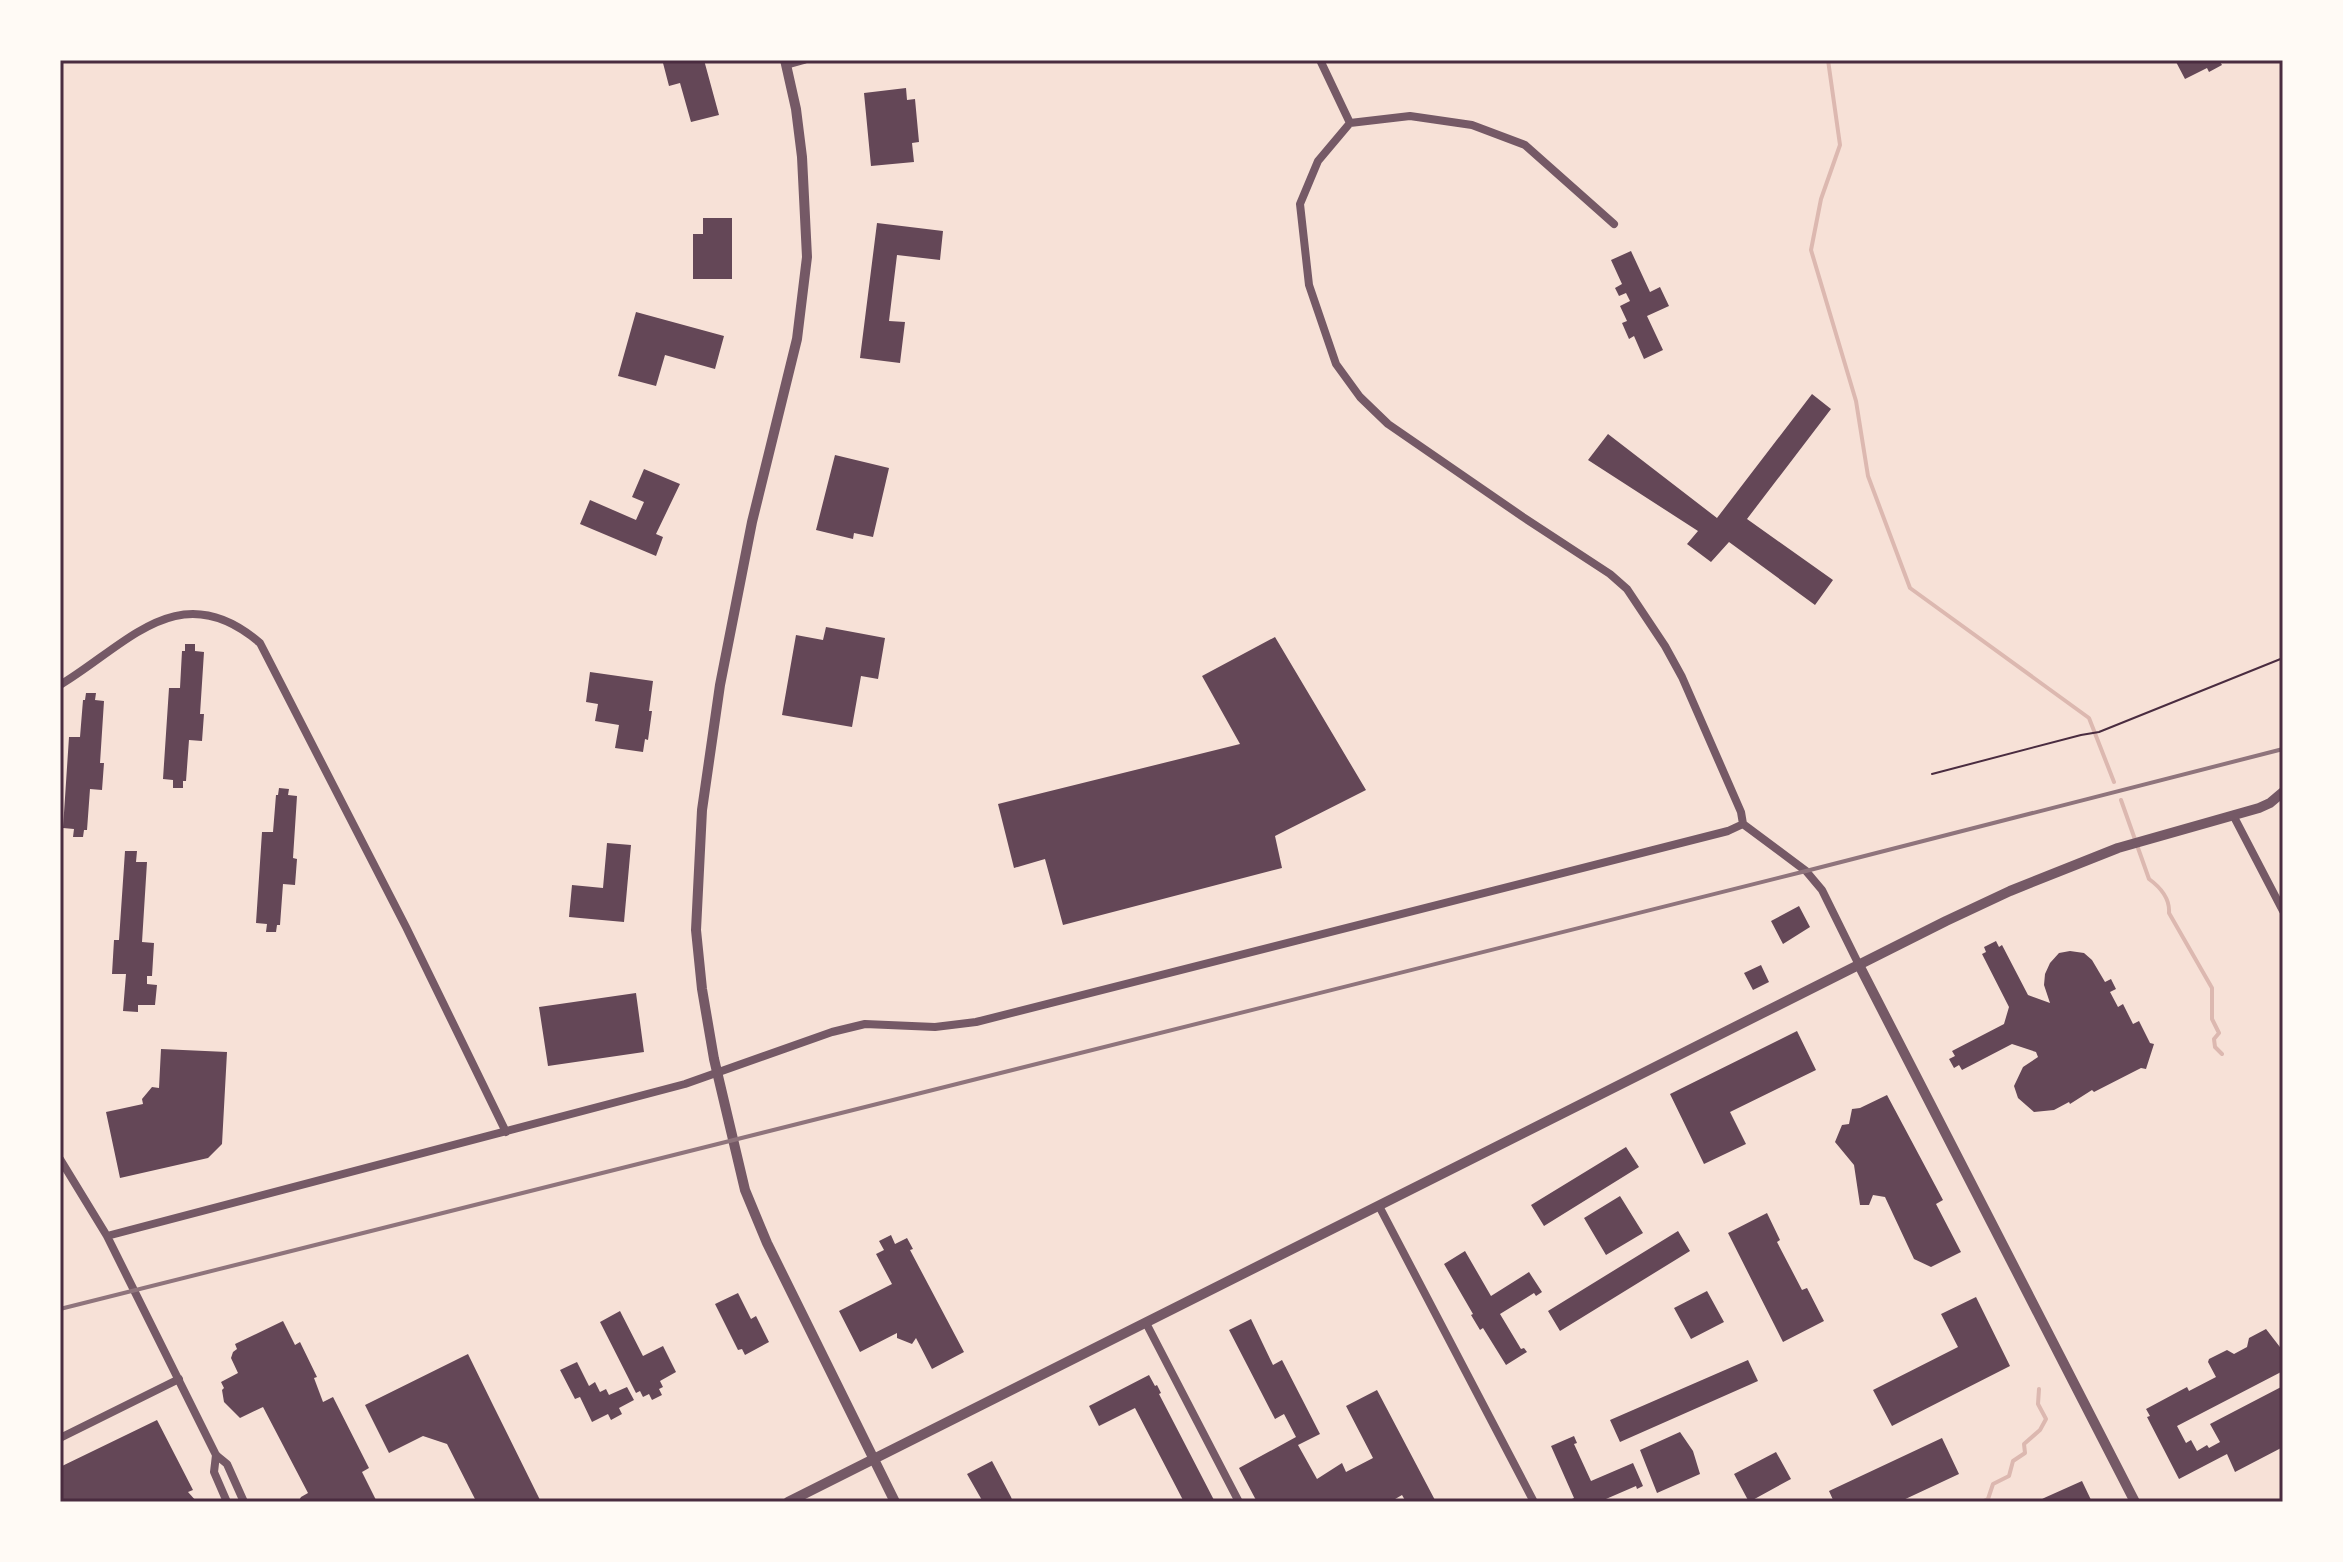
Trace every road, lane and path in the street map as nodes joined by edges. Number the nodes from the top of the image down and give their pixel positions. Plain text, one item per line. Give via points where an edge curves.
1 (804, 60) edge
2 (1320, 60) edge
3 (786, 62) edge
4 (1350, 123) junction
5 (1614, 224) dead end
6 (2283, 658) edge
7 (60, 685) edge
8 (1932, 774) dead end
9 (2283, 792) edge
10 (2233, 815) junction
11 (1743, 824) junction
12 (2283, 911) edge
13 (1859, 965) junction
14 (717, 1074) junction
15 (506, 1132) junction
16 (60, 1159) edge
17 (1379, 1206) junction
18 (107, 1236) junction
19 (1146, 1323) junction
20 (179, 1379) junction
21 (60, 1438) edge
22 (216, 1455) junction
23 (874, 1459) junction
24 (227, 1502) edge
25 (244, 1502) edge
26 (788, 1502) edge
27 (895, 1502) edge
28 (1239, 1502) edge
29 (1534, 1502) edge
30 (2135, 1502) edge

1 - 3 street
2 - 4 street
3 - 14 street via 802,157 807,257 797,339 730,630 702,810 696,930
4 - 5 street via 1410,116 1472,125 1525,145
4 - 11 street via 1318,161 1300,204 1309,285 1336,364 1388,424 1627,589 1682,677
6 - 8 path via 2099,732
7 - 15 street via 160,619 197,614 225,620 260,643
9 - 10 street via 2270,803
10 - 12 street
10 - 13 street via 2129,845 2010,891
11 - 13 street via 1806,871 1822,890
11 - 14 street via 976,1022 935,1027 865,1024 832,1032
13 - 17 street
13 - 30 street
14 - 15 street
14 - 23 street via 739,1169 767,1243
15 - 18 street
16 - 18 street
17 - 19 street
17 - 29 street
18 - 20 street
19 - 23 street
19 - 28 street
20 - 21 street
20 - 22 street
22 - 24 street via 214,1472
22 - 25 street via 227,1464
23 - 26 street
23 - 27 street

